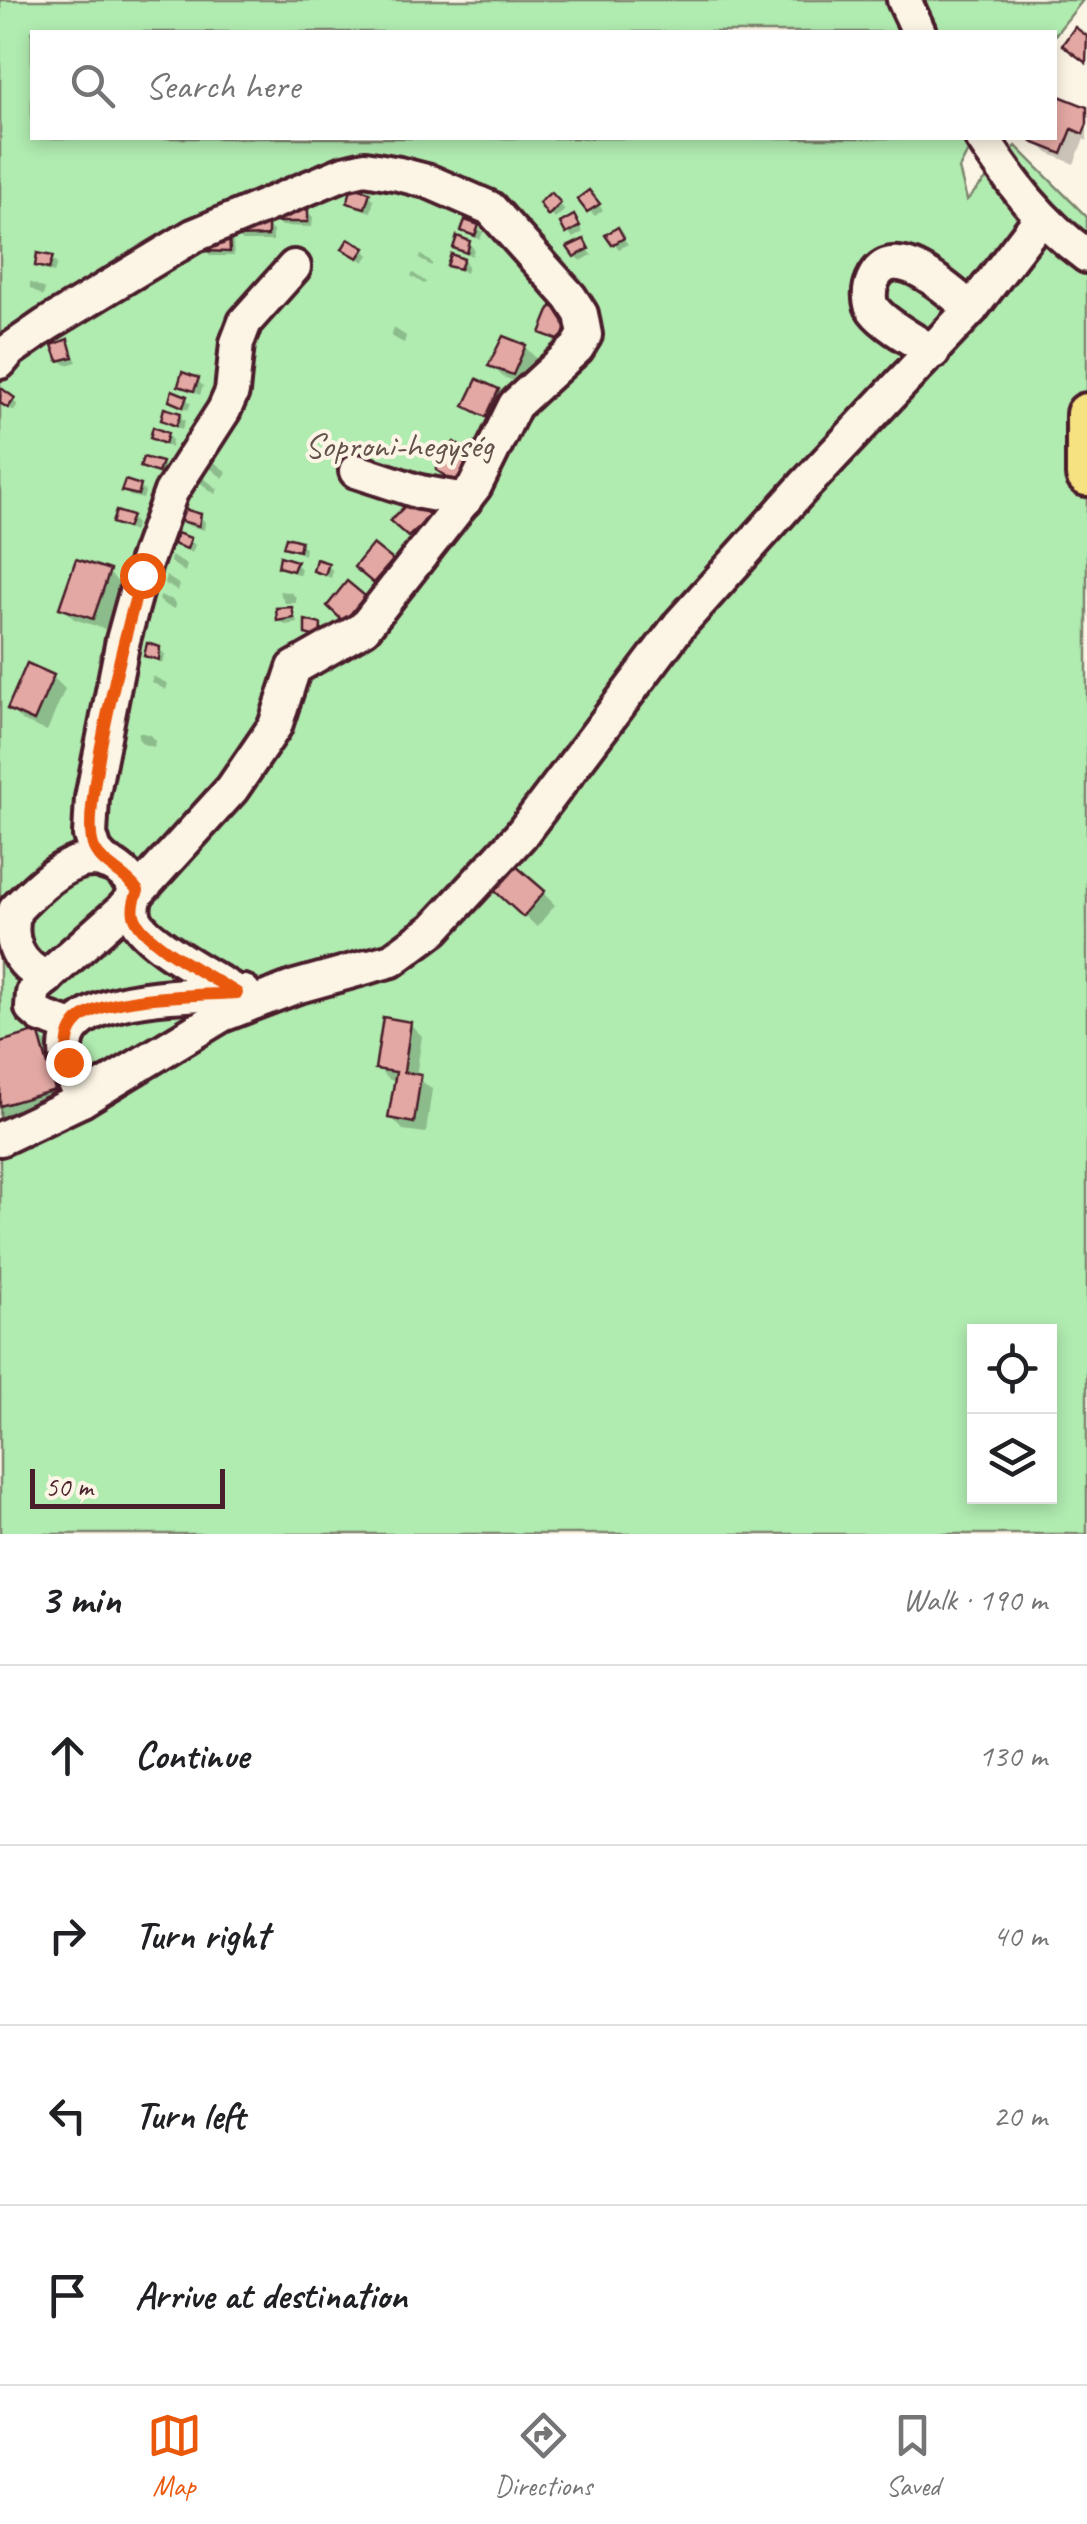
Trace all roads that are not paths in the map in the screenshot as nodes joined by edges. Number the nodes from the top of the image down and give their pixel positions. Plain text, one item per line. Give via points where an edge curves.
1 (904, 0) edge
2 (918, 30) edge
3 (983, 140) edge
4 (1040, 219) junction
5 (1087, 256) edge
6 (294, 266) dead end
7 (972, 309) junction
8 (932, 352) junction
9 (0, 362) edge
10 (1087, 414) edge
11 (356, 471) dead end
12 (1087, 475) edge
13 (466, 500) junction
14 (106, 863) junction
15 (138, 891) junction
16 (47, 978) junction
17 (295, 987) junction
18 (237, 993) junction
19 (72, 1028) junction
20 (82, 1100) junction
21 (0, 1139) edge

1 - 2 street
3 - 4 street
4 - 5 street
4 - 7 street
6 - 14 street via 245,322 236,342 232,392 171,492 142,575 92,798 90,834
7 - 8 street
7 - 8 street via 914,266 894,263 878,272 869,293 874,310
8 - 17 street via 680,624 520,836 434,929 392,960
9 - 13 street via 46,325 193,236 258,208 365,168 430,182 490,208 570,298 585,325 577,348 514,406
10 - 12 main road
11 - 13 street
13 - 15 street via 364,628 294,668 275,726 258,753
14 - 15 street
14 - 16 street via 73,862 14,910 12,940 32,971
15 - 16 street
15 - 18 street via 139,926
16 - 19 street via 33,993 32,1008
17 - 18 street
17 - 20 street via 222,1016
18 - 19 street via 114,1005 90,1012
19 - 20 street via 66,1048
20 - 21 street

